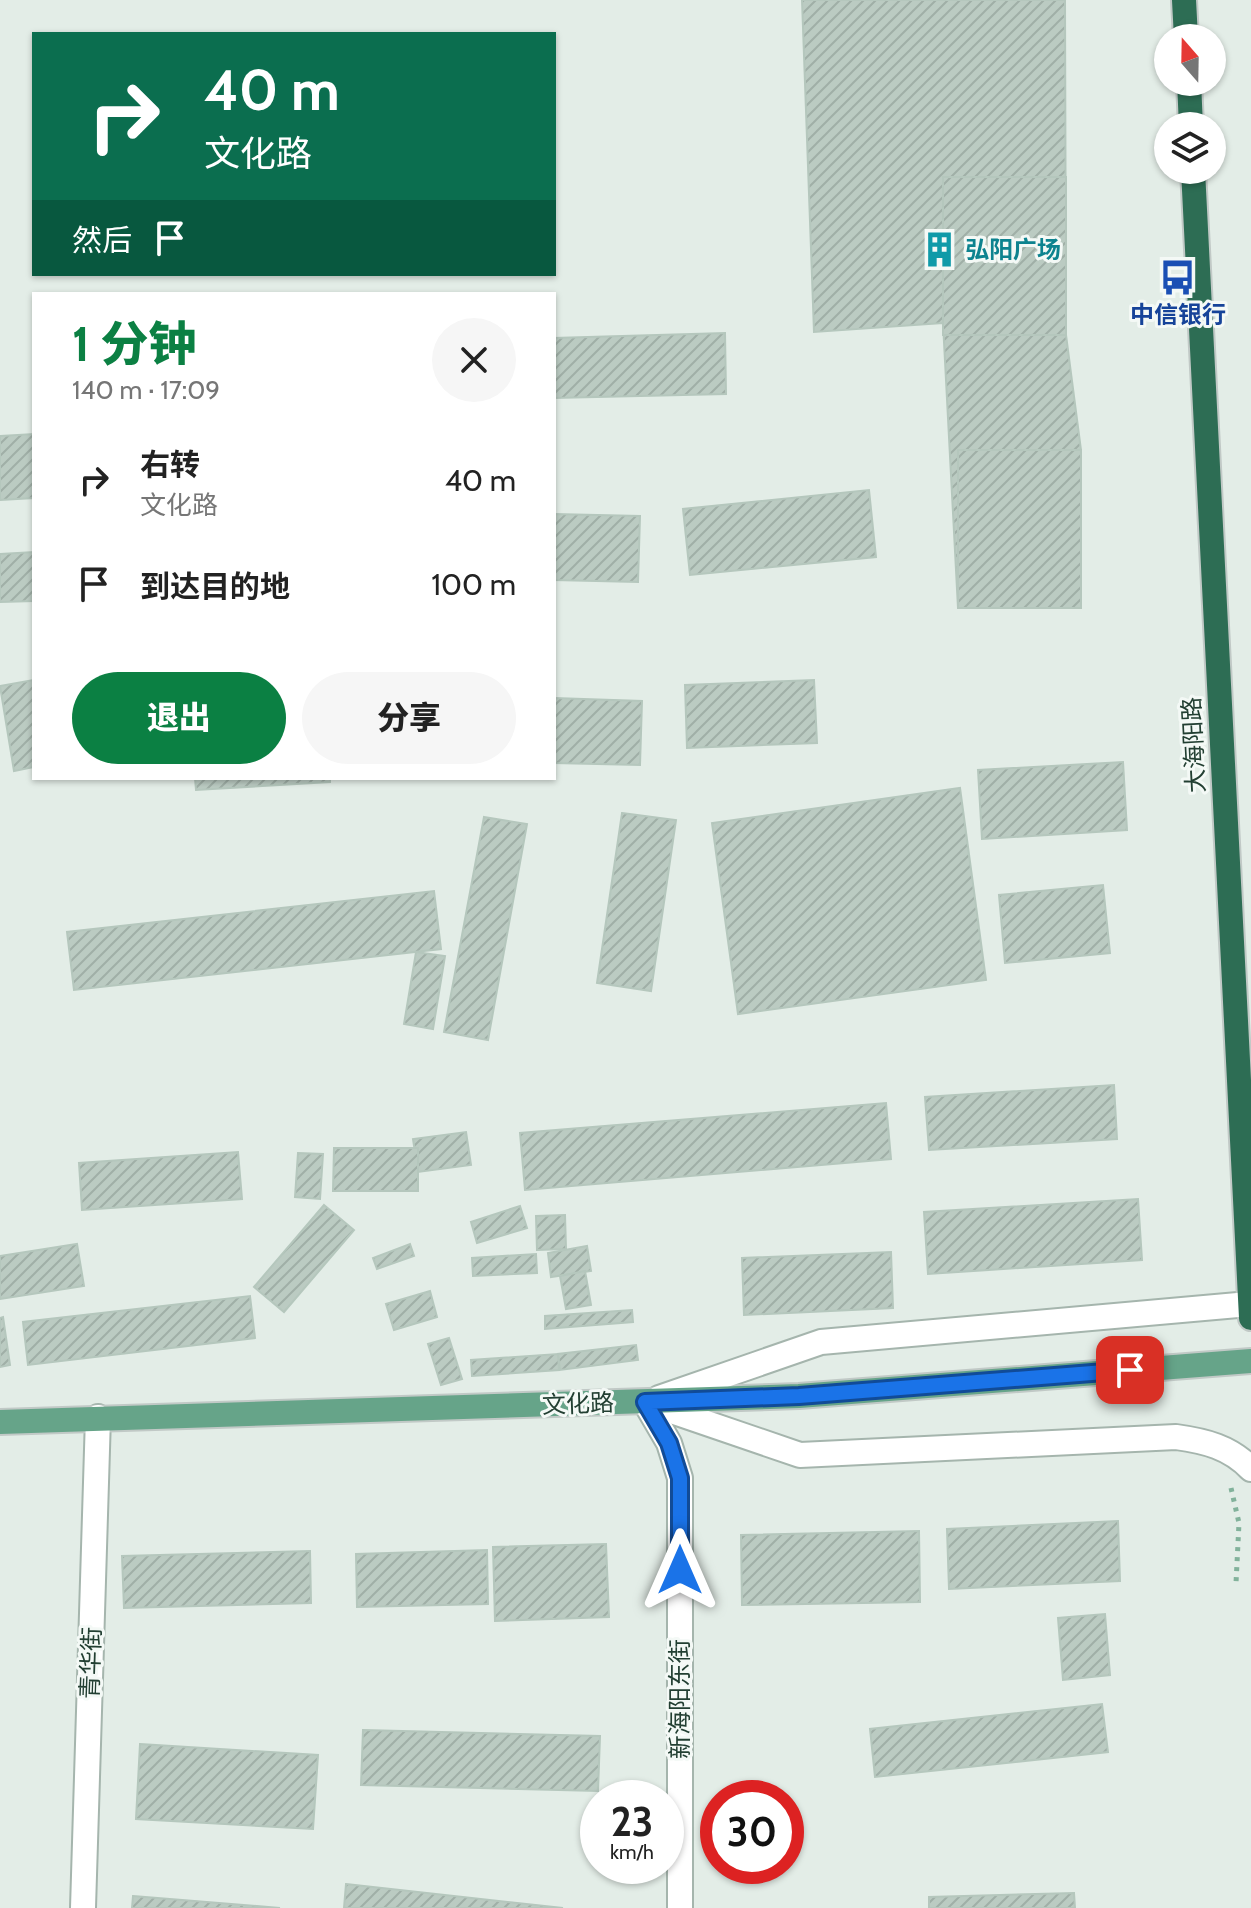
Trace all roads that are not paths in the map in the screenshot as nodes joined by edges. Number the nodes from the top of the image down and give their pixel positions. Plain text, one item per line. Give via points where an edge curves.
1 (1184, 0) edge
2 (1185, 24) edge
3 (1194, 184) edge
4 (1250, 1311) edge
5 (1251, 1361) edge
6 (645, 1402) junction
7 (98, 1417) junction
8 (0, 1422) edge
9 (1251, 1469) edge
10 (83, 1908) edge
11 (680, 1908) edge

1 - 2 highway
3 - 4 highway, 大海阳路
4 - 6 street via 821,1342
5 - 6 main road, 文化路 via 799,1396
6 - 7 main road, 文化路
6 - 9 street via 800,1455 1176,1437 1209,1442
6 - 11 street, 新海阳东街 via 669,1443 680,1478
7 - 8 main road, 文化路
7 - 10 street, 青华街

